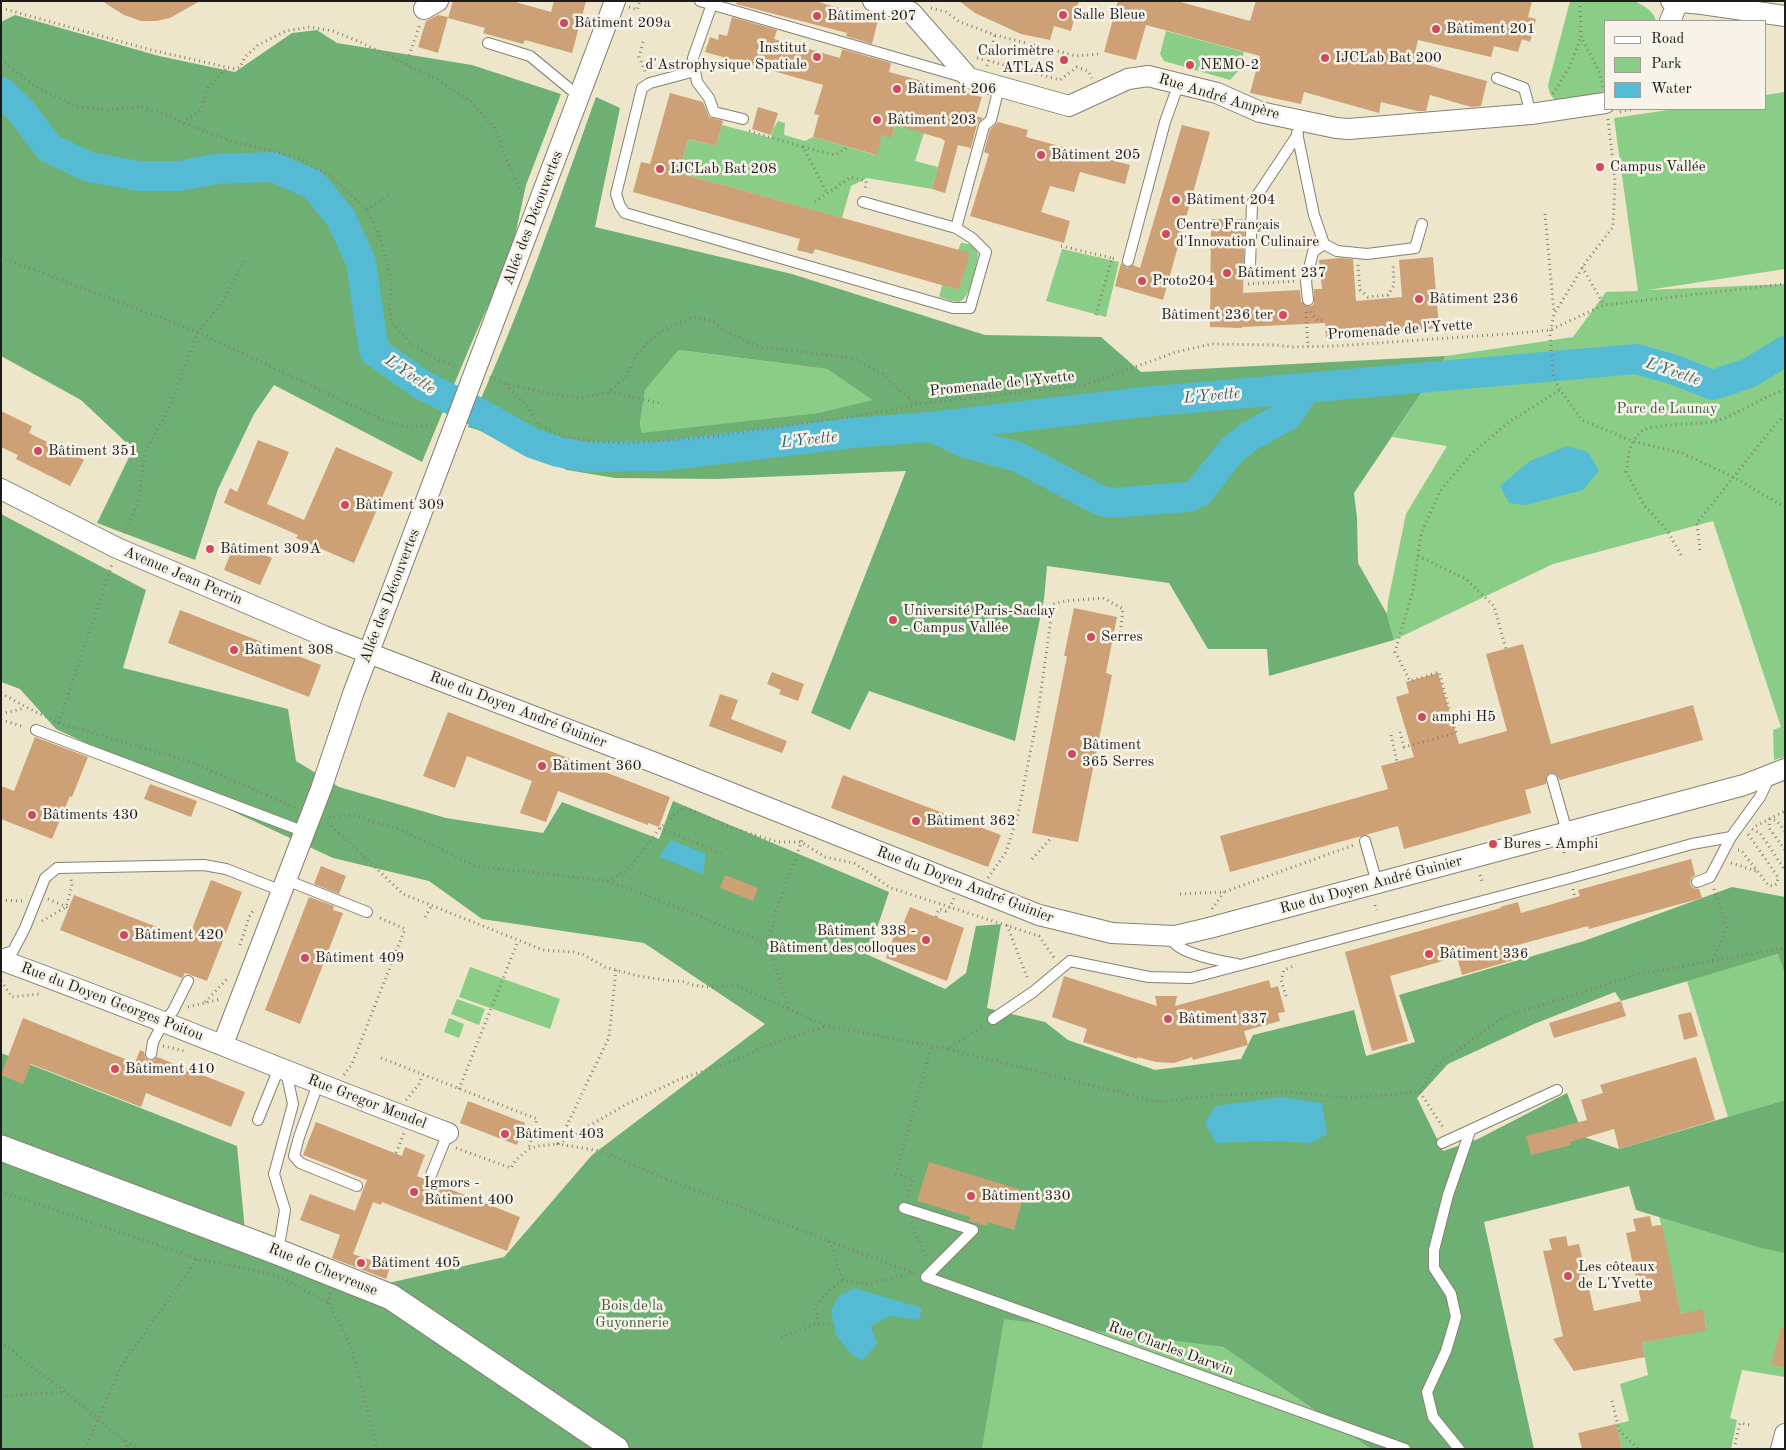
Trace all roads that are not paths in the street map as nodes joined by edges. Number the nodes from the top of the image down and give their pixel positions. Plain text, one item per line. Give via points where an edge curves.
1 (615, 1) edge
2 (700, 1) edge
3 (873, 1) edge
4 (1675, 2) edge
5 (712, 4) edge
6 (1785, 16) edge
7 (1670, 20) edge
8 (488, 43) dead end
9 (695, 71) junction
10 (969, 78) junction
11 (1497, 78) dead end
12 (1180, 83) junction
13 (999, 87) junction
14 (580, 94) junction
15 (1604, 109) edge
16 (1531, 114) junction
17 (742, 119) road end
18 (1294, 126) junction
19 (863, 199) road end
20 (1422, 224) dead end
21 (956, 228) junction
22 (1324, 244) junction
23 (1128, 261) road end
24 (1250, 266) dead end
25 (1307, 303) road end
26 (1, 489) edge
27 (368, 653) junction
28 (36, 730) road end
29 (1778, 772) edge
30 (1552, 779) dead end
31 (305, 832) junction
32 (1567, 832) junction
33 (1734, 833) junction
34 (1365, 841) road end
35 (1697, 882) dead end
36 (1377, 883) junction
37 (284, 886) junction
38 (367, 912) road end
39 (1175, 936) junction
40 (1, 955) edge
41 (1, 960) edge
42 (1242, 964) junction
43 (188, 981) dead end
44 (993, 1019) road end
45 (164, 1022) junction
46 (223, 1044) junction
47 (151, 1054) dead end
48 (283, 1070) junction
49 (318, 1084) junction
50 (1557, 1090) dead end
51 (258, 1120) dead end
52 (1470, 1131) junction
53 (448, 1139) joint
54 (1446, 1141) road end
55 (1, 1148) edge
56 (431, 1175) dead end
57 (357, 1186) dead end
58 (904, 1208) road end
59 (278, 1252) junction
60 (1785, 1434) edge
61 (616, 1449) edge
62 (1405, 1449) edge
63 (1458, 1449) edge
64 (1781, 1449) edge

1 - 14 street, Allée des Découvertes
2 - 5 lane
3 - 10 street via 911,12
4 - 6 street
4 - 7 street
5 - 9 lane via 693,58
5 - 10 lane
8 - 14 lane via 530,56
9 - 17 lane via 696,82 709,98 714,112
9 - 21 lane via 642,88 616,194 625,212 952,308 970,308 986,252
10 - 13 street, Rue André Ampère
11 - 16 lane via 1524,88
12 - 13 street, Rue André Ampère via 1148,76 1128,79 1068,106
12 - 18 street, Rue André Ampère via 1217,93
12 - 23 lane via 1165,122
13 - 21 lane via 991,120 984,126
14 - 27 street, Allée des Découvertes via 449,421
15 - 16 street, Rue André Ampère
16 - 18 street, Rue André Ampère via 1349,129
18 - 22 lane via 1314,215
18 - 24 lane via 1252,203
19 - 21 lane
20 - 22 lane via 1415,248 1367,254 1337,251
22 - 25 lane via 1313,252 1306,281
26 - 27 street, Avenue Jean Perrin via 117,548
27 - 31 street, Allée des Découvertes
27 - 39 street, Rue du Doyen André Guinier via 1039,915 1112,933
28 - 31 lane
29 - 32 street, Rue du Doyen André Guinier
29 - 33 lane
30 - 32 lane
31 - 37 street, Allée des Découvertes
32 - 36 street, Rue du Doyen André Guinier
33 - 35 lane via 1710,877
33 - 42 lane
34 - 36 lane
36 - 39 street, Rue du Doyen André Guinier
37 - 38 lane
37 - 40 lane via 204,865 57,868 45,878 13,951
37 - 46 street, Allée des Découvertes
39 - 42 lane via 1174,943 1179,948 1217,961
41 - 45 street, Rue du Doyen Georges Poitou
42 - 44 lane via 1191,978 1149,977 1070,961
43 - 45 lane
45 - 46 street, Rue du Doyen Georges Poitou
45 - 47 lane via 153,1042
46 - 48 street
48 - 49 street, Rue Gregor Mendel
48 - 51 lane
48 - 59 lane via 293,1104 274,1174 285,1210
49 - 53 street, Rue Gregor Mendel
49 - 57 lane via 294,1156 300,1163
50 - 52 lane
52 - 54 lane
52 - 63 lane via 1448,1195 1434,1250 1434,1268 1451,1294 1456,1317 1446,1351 1427,1392 1433,1417
53 - 56 lane
55 - 59 street, Rue de Chevreuse
58 - 62 lane, Rue Charles Darwin via 973,1230 930,1274
59 - 61 street, Rue de Chevreuse via 391,1297
60 - 64 street

